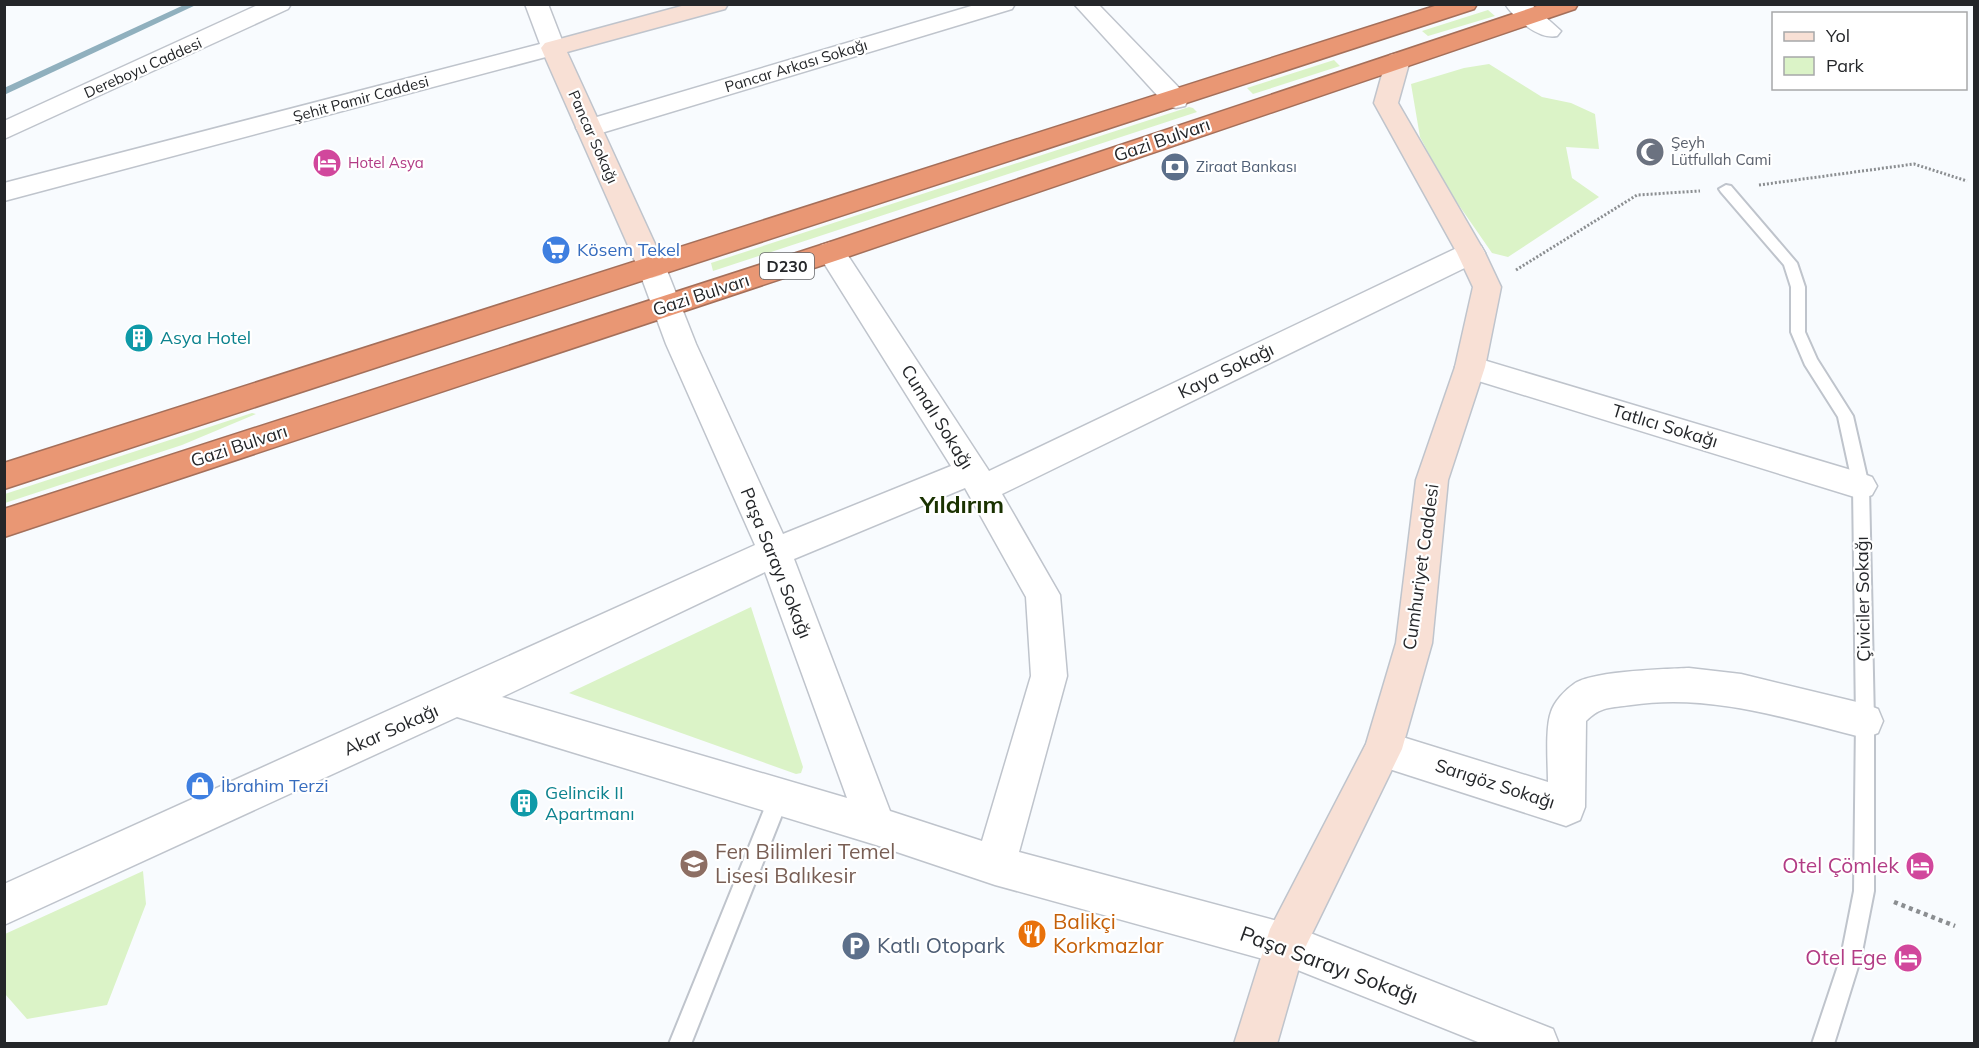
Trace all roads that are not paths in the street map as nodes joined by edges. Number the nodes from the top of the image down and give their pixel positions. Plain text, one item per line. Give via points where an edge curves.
1 (280, 4) edge
2 (536, 4) edge
3 (717, 4) edge
4 (1004, 4) edge
5 (1085, 4) edge
6 (1466, 4) edge
7 (1567, 4) edge
8 (1532, 17) edge
9 (553, 48) junction
10 (1398, 60) junction
11 (1176, 100) junction
12 (589, 128) junction
13 (4, 131) edge
14 (1726, 189) dead end
15 (4, 192) edge
16 (831, 252) junction
17 (1470, 253) junction
18 (652, 268) junction
19 (666, 306) junction
20 (1470, 367) junction
21 (4, 476) edge
22 (977, 480) junction
23 (1861, 486) junction
24 (4, 523) edge
25 (775, 552) junction
26 (456, 700) junction
27 (1865, 721) junction
28 (1383, 749) junction
29 (779, 797) junction
30 (876, 825) junction
31 (995, 865) junction
32 (4, 905) edge
33 (1285, 944) junction
34 (680, 1044) edge
35 (1255, 1044) edge
36 (1538, 1044) edge
37 (1823, 1044) edge

1 - 13 street, Dereboyu Caddesi
2 - 9 street, Pancar Sokağı
3 - 9 street, Şehit Pamir Caddesi
4 - 12 street, Pancar Arkası Sokağı
5 - 11 street
6 - 11 highway, Gazi Bulvarı / D230
7 - 8 highway, Gazi Bulvarı / D230
8 - 10 highway, Gazi Bulvarı / D230
9 - 12 street, Pancar Sokağı
9 - 15 street, Şehit Pamir Caddesi
10 - 16 highway, Gazi Bulvarı / D230
10 - 17 street, Cumhuriyet Caddesi via 1386,103
11 - 18 highway, Gazi Bulvarı / D230
12 - 18 street, Pancar Sokağı
14 - 23 lane, Çiviciler Sokağı via 1790,263 1798,287 1798,332 1810,361 1845,416
16 - 19 highway, Gazi Bulvarı / D230
16 - 22 street, Cumalı Sokağı
17 - 20 street, Cumhuriyet Caddesi via 1487,287
17 - 22 street, Kaya Sokağı
18 - 19 street, Paşa Sarayı Sokağı
18 - 21 highway, Gazi Bulvarı / D230
19 - 24 highway, Gazi Bulvarı / D230
19 - 25 street, Paşa Sarayı Sokağı
20 - 23 street, Tatlıcı Sokağı
20 - 28 street, Cumhuriyet Caddesi via 1432,480 1414,643
22 - 25 street, Kaya Sokağı
22 - 31 street, Cumalı Sokağı via 1043,595 1049,676
23 - 27 lane, Çiviciler Sokağı
25 - 26 street, Akar Sokağı
25 - 30 street, Paşa Sarayı Sokağı
26 - 29 street, Paşa Sarayı Sokağı
26 - 32 street, Akar Sokağı
27 - 28 street, Sarıgöz Sokağı via 1741,692 1689,685 1587,695 1568,715 1566,807
27 - 37 lane, Çiviciler Sokağı via 1864,891 1851,957
28 - 33 street, Cumhuriyet Caddesi
29 - 30 street, Paşa Sarayı Sokağı
29 - 34 lane
30 - 31 street, Paşa Sarayı Sokağı
31 - 33 street, Paşa Sarayı Sokağı
33 - 35 street, Cumhuriyet Caddesi
33 - 36 street, Paşa Sarayı Sokağı

